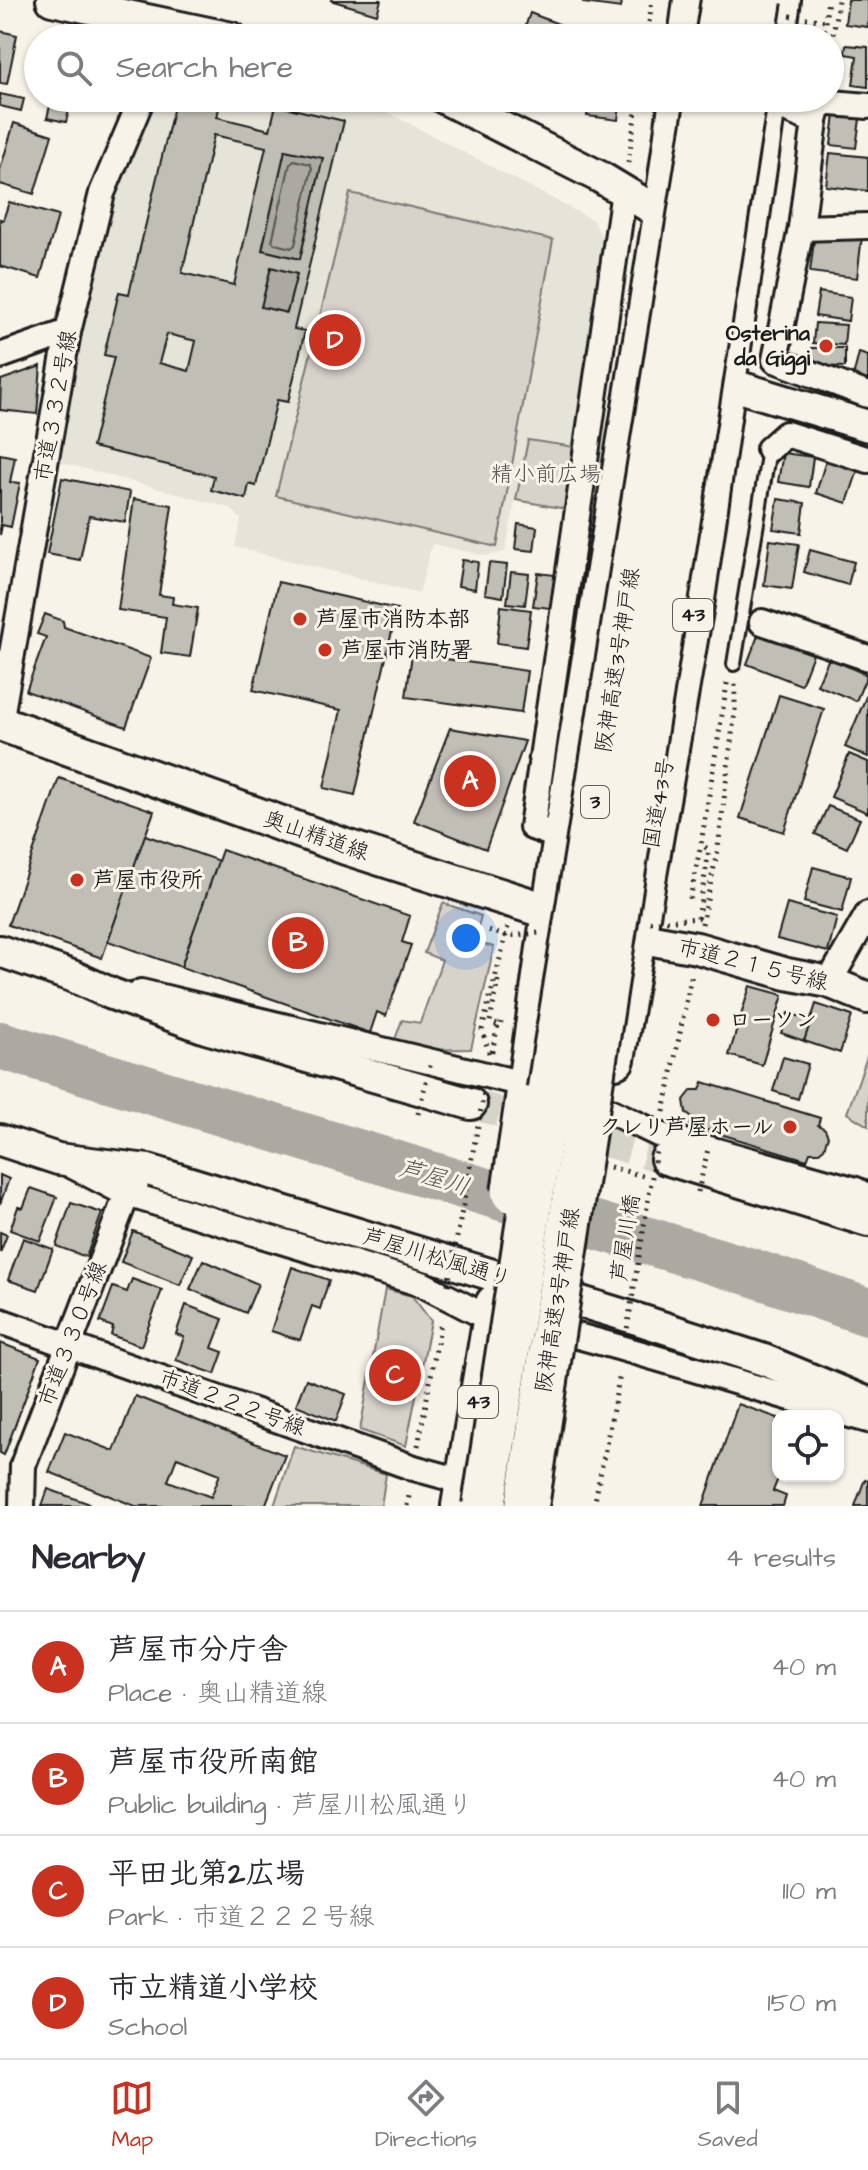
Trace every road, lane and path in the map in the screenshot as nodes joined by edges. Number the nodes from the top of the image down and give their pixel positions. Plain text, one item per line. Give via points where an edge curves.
1 (52, 0) edge
2 (652, 0) edge
3 (693, 0) edge
4 (723, 0) edge
5 (760, 0) edge
6 (781, 0) edge
7 (828, 0) edge
8 (838, 0) edge
9 (161, 20) edge
10 (649, 24) edge
11 (690, 24) edge
12 (719, 24) edge
13 (756, 24) edge
14 (778, 24) edge
15 (825, 24) edge
16 (835, 24) edge
17 (844, 104) edge
18 (868, 106) edge
19 (136, 112) edge
20 (472, 112) edge
21 (636, 112) edge
22 (677, 112) edge
23 (706, 112) edge
24 (758, 112) edge
25 (758, 112) edge
26 (792, 112) edge
27 (817, 112) edge
28 (815, 121) junction
29 (624, 191) junction
30 (663, 215) junction
31 (868, 226) edge
32 (801, 228) junction
33 (68, 332) junction
34 (0, 356) edge
35 (726, 383) junction
36 (868, 395) edge
37 (867, 419) edge
38 (769, 449) joint
39 (868, 460) edge
40 (762, 622) dead end
41 (868, 658) edge
42 (734, 664) joint
43 (0, 723) edge
44 (563, 838) junction
45 (701, 844) dead end
46 (690, 899) dead end
47 (514, 900) junction
48 (551, 912) junction
49 (868, 914) edge
50 (489, 931) dead end
51 (636, 937) junction
52 (697, 948) junction
53 (0, 951) edge
54 (72, 976) junction
55 (829, 982) junction
56 (868, 998) edge
57 (431, 1062) junction
58 (481, 1091) junction
59 (526, 1095) junction
60 (418, 1114) dead end
61 (605, 1119) junction
62 (0, 1140) edge
63 (661, 1146) junction
64 (708, 1149) junction
65 (58, 1159) junction
66 (148, 1170) junction
67 (698, 1192) dead end
68 (127, 1194) junction
69 (868, 1197) edge
70 (868, 1221) edge
71 (447, 1290) junction
72 (494, 1309) junction
73 (0, 1321) edge
74 (571, 1327) junction
75 (626, 1342) junction
76 (69, 1346) junction
77 (868, 1403) edge
78 (868, 1420) edge
79 (414, 1468) junction
80 (470, 1498) edge
81 (22, 1506) edge
82 (407, 1506) edge
83 (527, 1506) edge
84 (542, 1506) edge
85 (594, 1506) edge

1 - 9 street
2 - 10 path
3 - 11 highway
4 - 12 highway, bridge
5 - 13 highway, bridge
6 - 14 highway
7 - 15 path
8 - 16 path
17 - 18 street
19 - 33 street, 市道３３２号線 via 102,193
20 - 29 street
21 - 29 path
22 - 30 highway, 43
23 - 80 highway, 阪神高速3号神戸線 / 3, bridge via 537,1160
24 - 35 highway, 国道43号 / 43
25 - 83 highway, 阪神高速3号神戸線 / 3, bridge via 620,894
26 - 28 street
27 - 28 street
28 - 32 street
29 - 30 street
29 - 44 street via 532,827
30 - 44 highway, 43
31 - 32 street
32 - 36 street via 775,360
33 - 34 street
33 - 43 street, 市道３３２号線
35 - 37 street
35 - 51 highway, 国道43号 / 43 via 695,599
38 - 39 street via 786,434
38 - 42 lane
40 - 41 street
42 - 52 path, 芦屋川橋 via 735,710 724,802
43 - 47 main road, 奥山精道線 via 346,847
44 - 48 highway, 43
45 - 46 path
47 - 48 main road, 奥山精道線
47 - 50 path, bridge via 482,1030 491,1057 499,1025 490,1022 507,936
48 - 51 main road, 奥山精道線
48 - 59 highway, 43
49 - 55 street
51 - 52 street, 市道２１５号線
51 - 61 highway, 国道43号 / 43
52 - 55 street, 市道２１５号線
52 - 63 path, 芦屋川橋
53 - 54 street
54 - 57 street
54 - 58 street via 206,1028
55 - 56 street, 市道２１５号線
57 - 58 street
57 - 60 path, bridge
58 - 59 street
58 - 71 path, bridge
59 - 72 highway, 43, bridge
61 - 63 street
61 - 74 highway, 国道43号 / 43
62 - 65 street, 芦屋川松風通り
63 - 64 street
63 - 70 street
63 - 75 path, 芦屋川橋, bridge
64 - 67 path, bridge
64 - 69 street
65 - 66 street, 芦屋川松風通り
65 - 68 street
66 - 68 street, 市道３３０号線
66 - 77 street, 芦屋川松風通り via 750,1355
68 - 71 street
68 - 76 street, 市道３３０号線
71 - 72 street
71 - 79 path
72 - 80 highway, 43
73 - 76 street, 市道２２２号線
74 - 75 street
74 - 84 highway, 国道43号 / 43
75 - 78 street
75 - 85 path, 芦屋川橋
76 - 79 street, 市道２２２号線
76 - 81 street, 市道３３０号線 via 23,1465
79 - 80 street, 市道２２２号線
79 - 82 path

